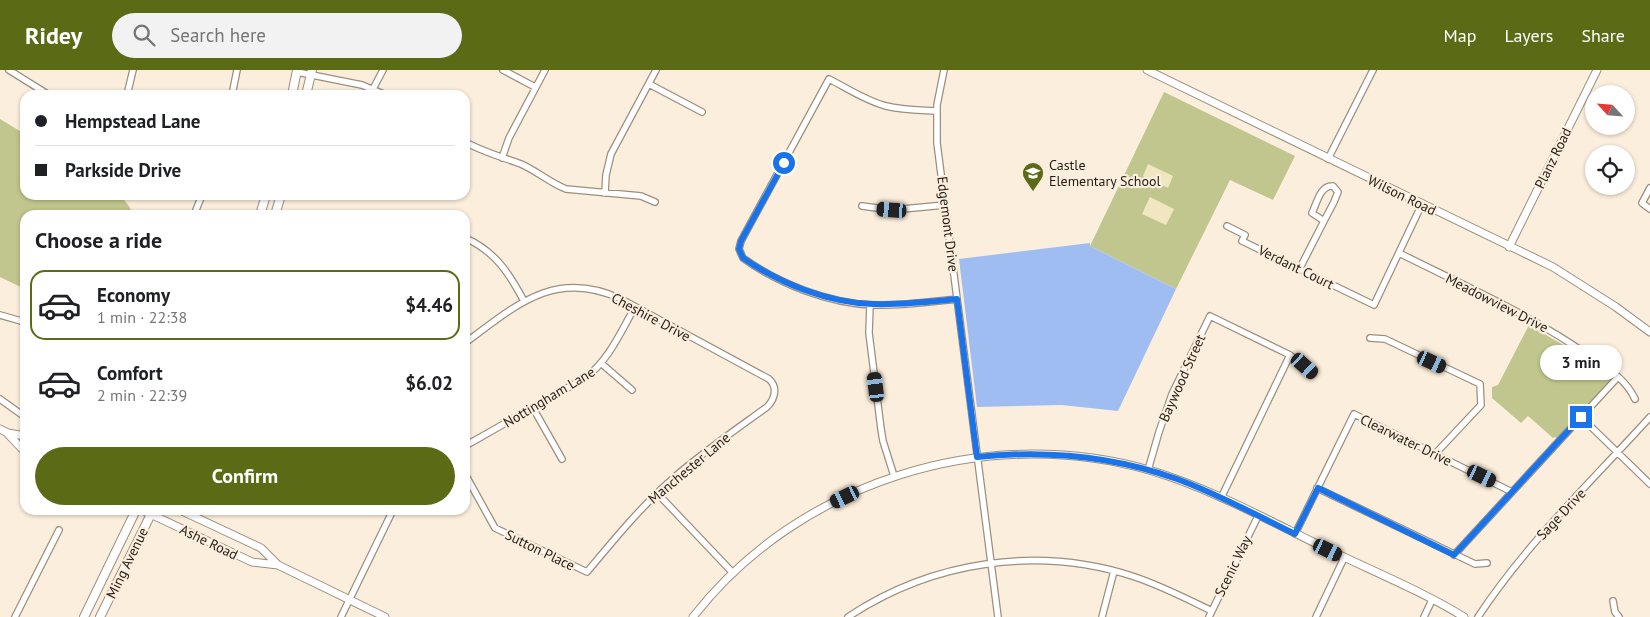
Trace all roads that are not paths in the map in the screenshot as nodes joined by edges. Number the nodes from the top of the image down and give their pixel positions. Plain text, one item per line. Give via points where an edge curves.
1 (9, 70) edge
2 (133, 70) edge
3 (237, 70) edge
4 (383, 70) edge
5 (503, 70) edge
6 (545, 70) edge
7 (656, 70) edge
8 (944, 70) edge
9 (1147, 70) edge
10 (1373, 70) edge
11 (1597, 70) edge
12 (297, 71) edge
13 (311, 72) edge
14 (649, 84) junction
15 (535, 87) junction
16 (373, 89) joint
17 (41, 90) edge
18 (128, 90) edge
19 (233, 90) edge
20 (293, 90) edge
21 (307, 90) edge
22 (936, 111) junction
23 (702, 112) dead end
24 (470, 144) edge
25 (502, 158) junction
26 (1328, 159) junction
27 (1650, 188) edge
28 (605, 193) junction
29 (656, 202) dead end
30 (945, 204) junction
31 (1422, 204) junction
32 (862, 206) dead end
33 (1650, 209) edge
34 (1324, 221) junction
35 (1227, 226) dead end
36 (470, 241) edge
37 (1509, 247) junction
38 (1399, 253) junction
39 (1300, 268) junction
40 (957, 299) junction
41 (524, 301) junction
42 (870, 304) junction
43 (634, 307) junction
44 (0, 315) edge
45 (20, 321) edge
46 (1650, 332) edge
47 (1370, 338) dead end
48 (470, 339) edge
49 (1290, 355) junction
50 (602, 364) junction
51 (1313, 374) dead end
52 (1618, 377) junction
53 (632, 390) dead end
54 (775, 392) joint
55 (1635, 399) dead end
56 (0, 400) edge
57 (533, 408) junction
58 (20, 414) edge
59 (1581, 417) junction
60 (1650, 417) edge
61 (0, 429) edge
62 (8, 433) junction
63 (20, 435) edge
64 (470, 443) edge
65 (20, 446) edge
66 (1618, 452) junction
67 (1435, 454) junction
68 (977, 457) junction
69 (562, 459) dead end
70 (1148, 470) junction
71 (894, 476) junction
72 (470, 483) edge
73 (1650, 484) edge
74 (1318, 488) junction
75 (1512, 492) junction
76 (657, 493) junction
77 (1221, 498) junction
78 (134, 515) edge
79 (151, 515) edge
80 (158, 515) edge
81 (191, 515) edge
82 (392, 515) edge
83 (1258, 516) junction
84 (59, 530) dead end
85 (1295, 534) junction
86 (1454, 555) junction
87 (1344, 558) junction
88 (991, 563) junction
89 (1487, 564) dead end
90 (278, 565) junction
91 (1114, 570) junction
92 (586, 572) joint
93 (733, 573) junction
94 (350, 600) junction
95 (1432, 600) junction
96 (1613, 601) dead end
97 (1210, 614) edge
98 (15, 617) edge
99 (84, 617) edge
100 (100, 617) edge
101 (341, 617) edge
102 (385, 617) edge
103 (694, 617) edge
104 (848, 617) edge
105 (998, 617) edge
106 (1102, 617) edge
107 (1316, 617) edge
108 (1424, 617) edge
109 (1464, 617) edge
110 (1478, 617) edge
111 (1619, 617) edge

1 - 17 street
2 - 18 street
3 - 19 street
4 - 16 street
5 - 15 street
6 - 15 street
7 - 14 street
8 - 22 street, Edgemont Drive
9 - 26 street, Wilson Road
10 - 26 street
11 - 37 street, Planz Road
12 - 13 street
12 - 20 main road
13 - 16 street
13 - 21 main road
14 - 23 street
14 - 28 street via 611,154
15 - 25 street
22 - 30 street, Edgemont Drive
22 - 42 street via 884,106 829,79 740,245 743,258 786,282 822,296
24 - 25 street
25 - 28 street via 566,189
26 - 31 street, Wilson Road
27 - 33 street via 1642,203
28 - 29 street via 641,196
30 - 32 street via 892,210
30 - 40 street, Edgemont Drive
31 - 37 street, Wilson Road
31 - 38 street
34 - 34 street via 1312,213 1323,189 1333,186 1338,192
34 - 39 street
35 - 39 street, Verdant Court via 1245,235 1242,241
36 - 41 street via 496,258
37 - 46 street, Wilson Road via 1585,286
38 - 39 street, Verdant Court via 1374,305
38 - 52 street, Meadowview Drive via 1542,325
40 - 42 street
40 - 68 street, Edgemont Drive
41 - 43 street, Cheshire Drive via 549,291 577,288 602,292
41 - 48 street, Cheshire Drive
42 - 71 street via 869,333 881,429
43 - 50 street, Nottingham Lane
43 - 54 street, Cheshire Drive via 768,379
44 - 45 street
47 - 67 street via 1385,339 1480,384 1481,405
49 - 51 street
49 - 70 street, Baywood Street via 1210,316 1172,394
49 - 77 street
50 - 53 street
50 - 57 street, Nottingham Lane via 585,378
52 - 55 street, Meadowview Drive via 1630,388
52 - 59 street
54 - 76 street, Manchester Lane via 767,407 692,462
56 - 58 street
57 - 64 street, Nottingham Lane
57 - 69 street
59 - 66 street
59 - 75 street
60 - 66 street, Sage Drive
61 - 62 street
62 - 63 street
62 - 65 street
66 - 73 street
66 - 110 street, Sage Drive via 1528,550
67 - 74 street, Clearwater Drive via 1354,414
67 - 75 street, Clearwater Drive
68 - 70 street via 1057,454
68 - 71 street
68 - 88 street, Edgemont Drive
70 - 77 street
71 - 93 street via 858,490 805,518
72 - 92 street, Sutton Place via 495,528
74 - 85 street
74 - 86 street
75 - 86 street
76 - 92 street, Manchester Lane
76 - 93 street
77 - 83 street
78 - 99 main road, Ming Avenue
79 - 100 main road, Ming Avenue
80 - 90 street, Ashe Road via 252,562
81 - 90 street, Ashe Road via 261,548
82 - 94 street
83 - 85 street
83 - 97 street, Scenic Way
84 - 98 street
85 - 87 street
86 - 89 street via 1475,564
87 - 95 street
87 - 107 street
88 - 91 street via 1059,561
88 - 104 street via 966,566 923,579 881,597
88 - 105 street, Edgemont Drive
90 - 94 street, Ashe Road
91 - 97 street via 1157,585
91 - 106 street
93 - 103 street
94 - 101 street
94 - 102 street, Ashe Road
95 - 108 street
95 - 109 street
96 - 111 street

